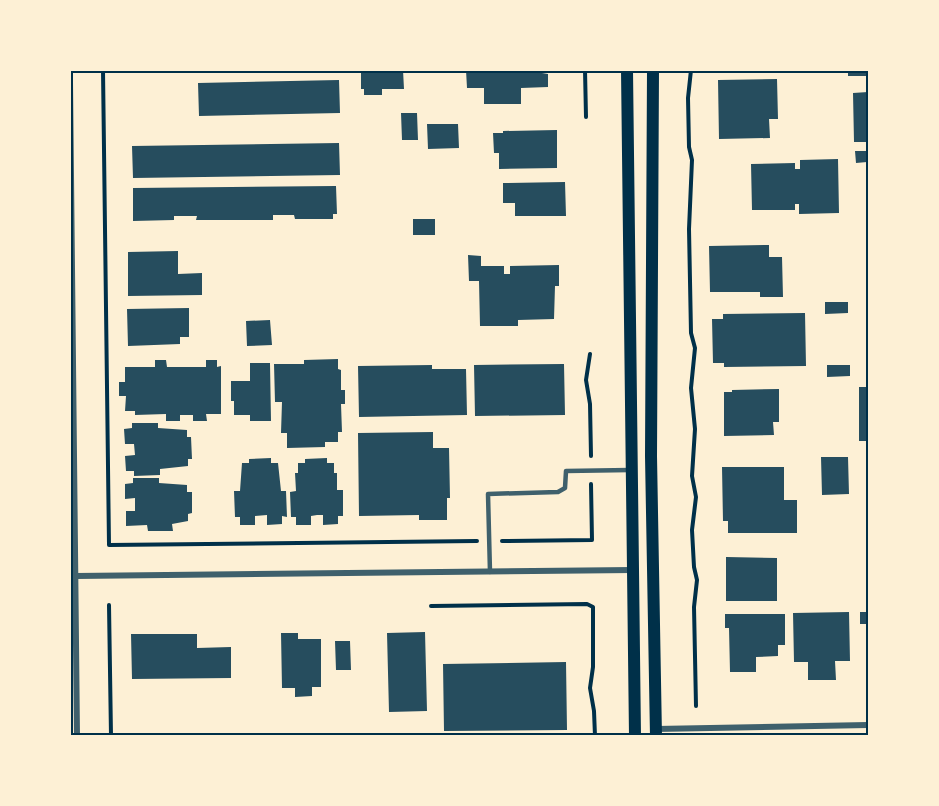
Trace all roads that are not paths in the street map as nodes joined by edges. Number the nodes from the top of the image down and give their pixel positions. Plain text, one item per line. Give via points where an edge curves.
1 (627, 70) edge
2 (653, 70) edge
3 (70, 82) edge
4 (72, 273) edge
5 (632, 470) junction
6 (633, 570) junction
7 (490, 572) junction
8 (76, 576) junction
9 (868, 725) edge
10 (656, 732) edge
11 (78, 735) edge
12 (634, 735) edge

1 - 5 main road
2 - 10 main road via 651,456
3 - 4 street
4 - 8 street
5 - 6 main road
5 - 7 lane via 566,471 565,488 558,492 488,494
6 - 7 street
6 - 12 main road
7 - 8 street
8 - 11 street
9 - 10 street

